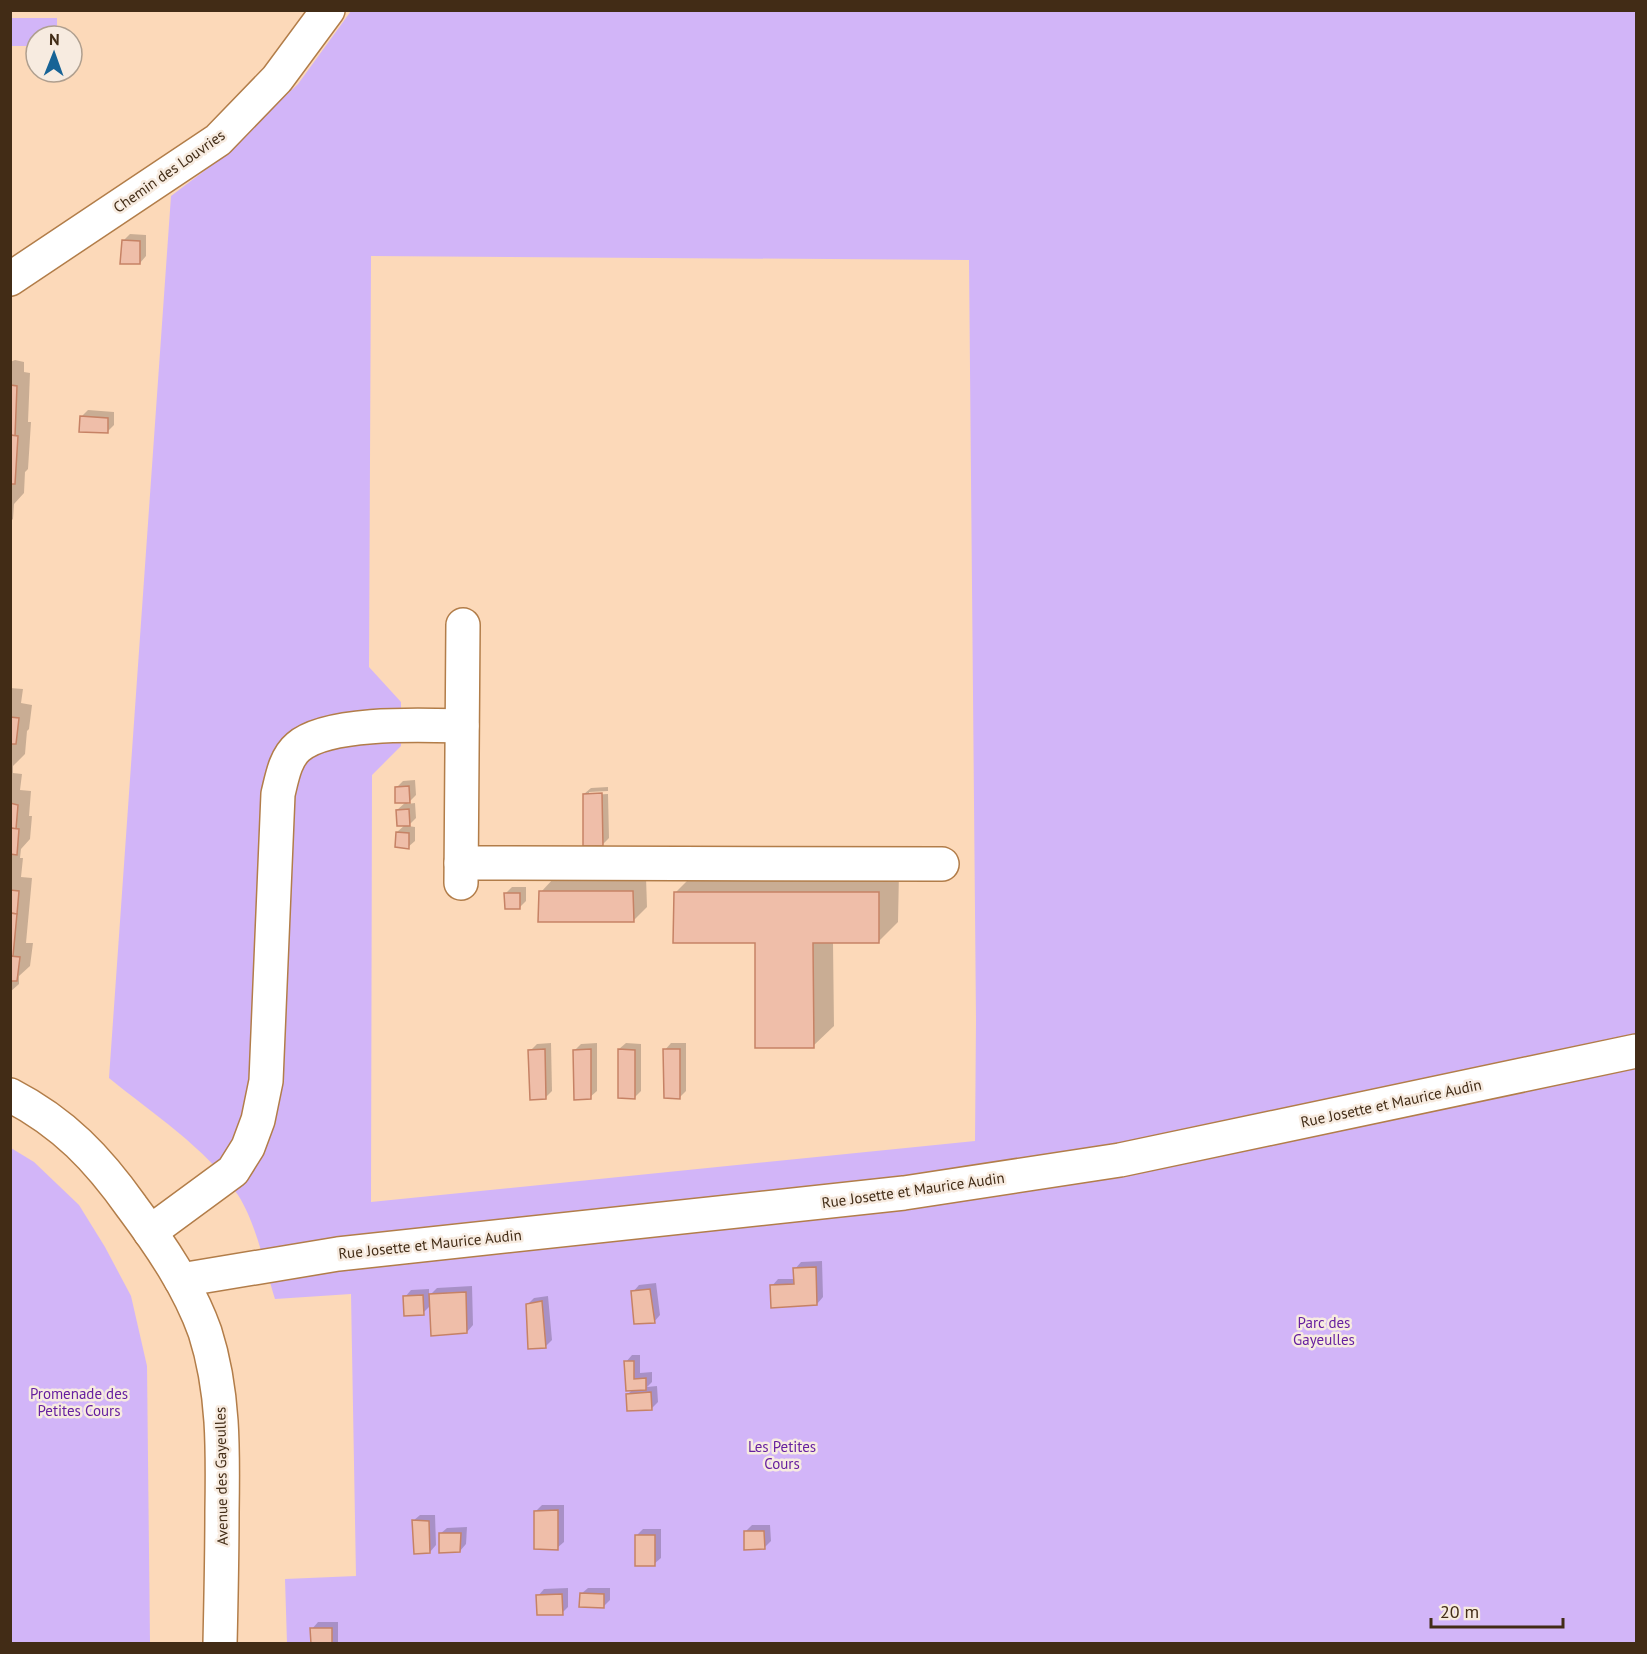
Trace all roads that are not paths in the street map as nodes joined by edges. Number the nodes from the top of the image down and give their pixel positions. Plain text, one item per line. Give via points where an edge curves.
1 (328, 10) edge
2 (10, 279) edge
3 (463, 625) dead end
4 (462, 726) junction
5 (942, 864) dead end
6 (1636, 1051) edge
7 (10, 1095) edge
8 (150, 1232) junction
9 (181, 1280) junction
10 (220, 1644) edge

1 - 2 street, Chemin des Louvries via 277,79 218,140
3 - 4 street
4 - 5 street via 461,873
4 - 8 street via 401,724 322,734 297,747 285,765 278,794 266,1081 258,1120 248,1147 232,1171
6 - 9 street, Rue Josette et Maurice Audin via 1120,1160 904,1193 338,1254
7 - 8 street, Avenue des Gayeulles via 86,1149
8 - 9 street, Avenue des Gayeulles
9 - 10 street, Avenue des Gayeulles via 204,1332 221,1406

